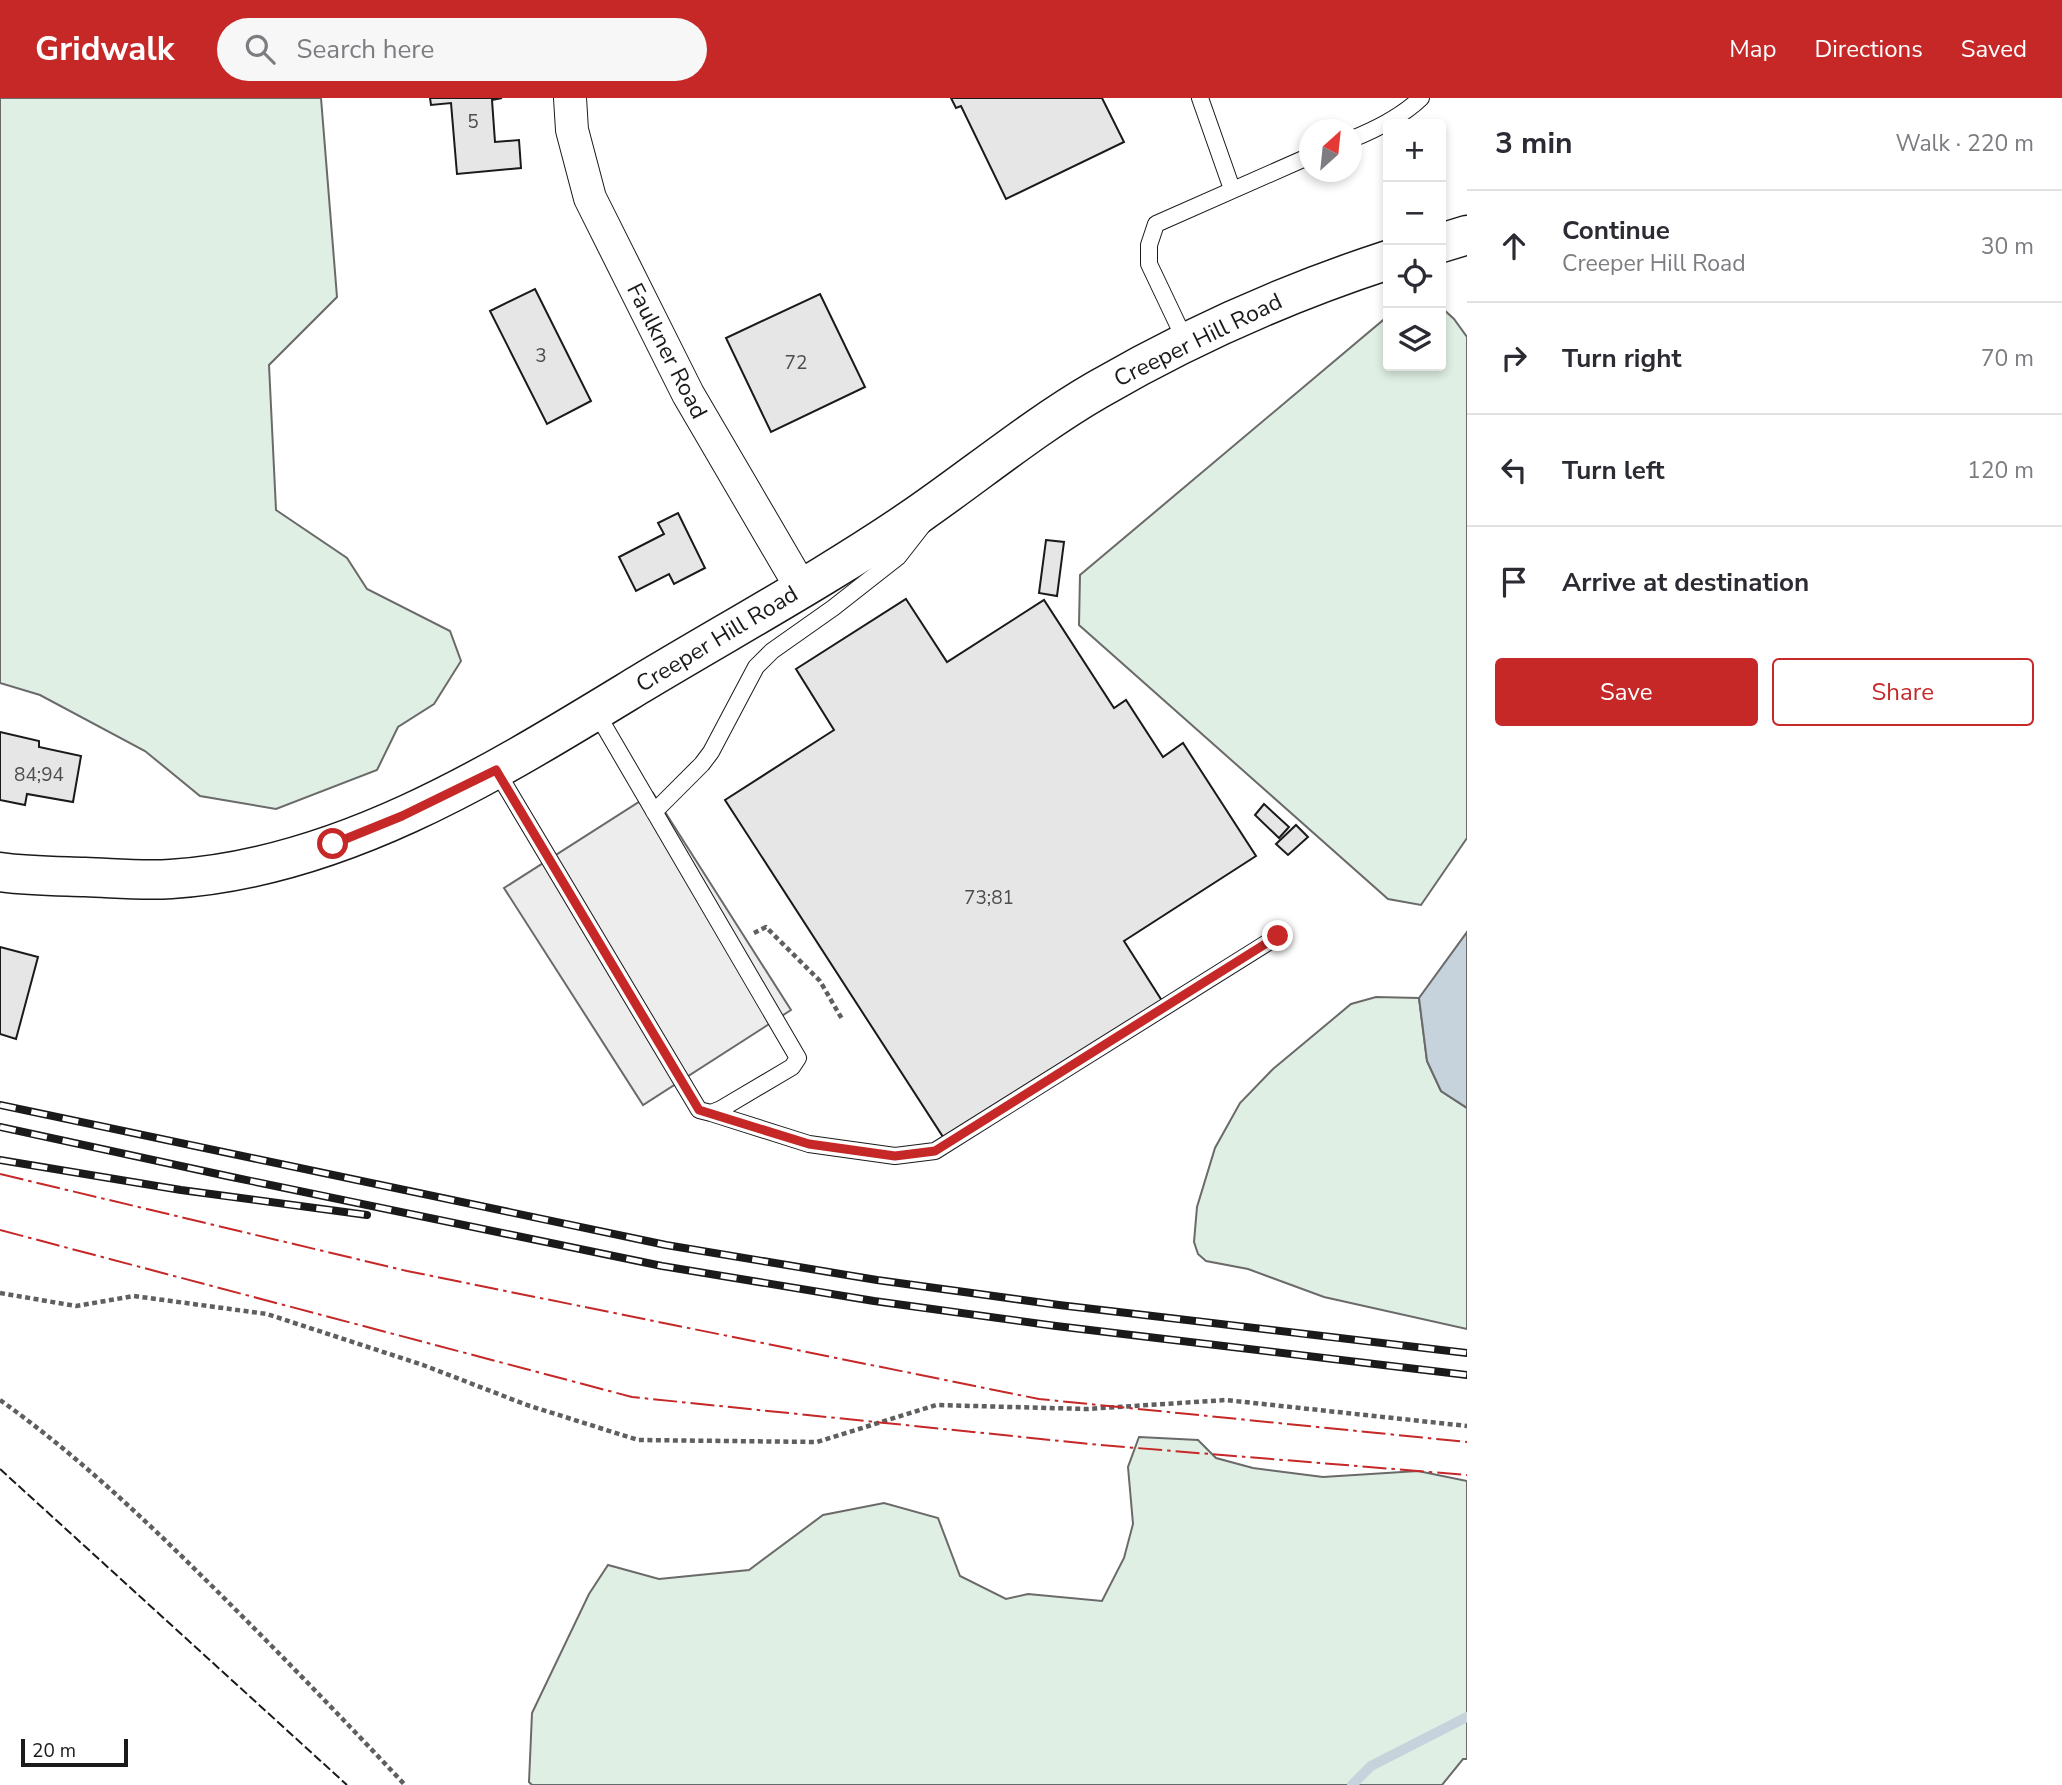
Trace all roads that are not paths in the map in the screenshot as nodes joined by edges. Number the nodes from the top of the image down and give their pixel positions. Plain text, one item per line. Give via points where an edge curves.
1 (570, 98) edge
2 (1200, 98) edge
3 (1421, 98) edge
4 (1362, 135) edge
5 (1299, 161) edge
6 (1231, 189) junction
7 (1467, 235) edge
8 (1446, 241) edge
9 (1383, 262) edge
10 (1186, 342) junction
11 (943, 497) junction
12 (802, 589) junction
13 (596, 712) junction
14 (496, 770) junction
15 (654, 812) junction
16 (0, 872) edge
17 (1278, 936) dead end
18 (711, 1113) junction

1 - 12 street, Faulkner Road via 572,130 590,198 688,394
2 - 6 lane
3 - 4 lane via 1409,110
5 - 6 lane
6 - 10 lane via 1156,224 1149,246 1149,264
7 - 8 street
9 - 10 street, Creeper Hill Road via 1297,292
10 - 11 street, Creeper Hill Road via 1094,392
11 - 12 street, Creeper Hill Road
11 - 15 lane via 898,558 756,667 712,752
12 - 13 street, Creeper Hill Road
13 - 14 street, Creeper Hill Road
13 - 15 lane
14 - 16 street, Creeper Hill Road via 368,831 233,870 148,879
14 - 18 lane via 699,1110
15 - 18 lane via 798,1058 792,1067
17 - 18 lane via 935,1151 895,1156 809,1144

